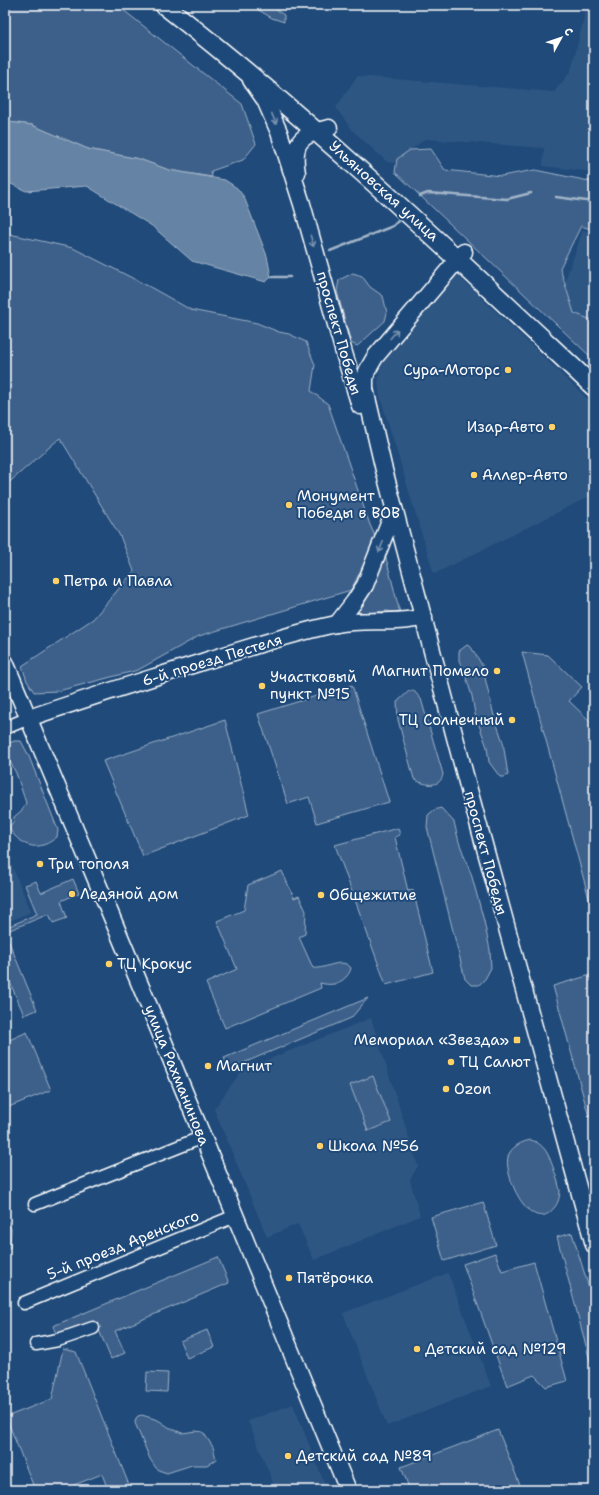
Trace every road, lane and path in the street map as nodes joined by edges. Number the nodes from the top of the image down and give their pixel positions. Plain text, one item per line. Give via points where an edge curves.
1 (164, 5) edge
2 (179, 5) edge
3 (238, 63) junction
4 (323, 130) junction
5 (302, 204) junction
6 (461, 255) junction
7 (444, 275) junction
8 (492, 291) junction
9 (381, 348) junction
10 (344, 353) junction
11 (594, 375) edge
12 (594, 387) edge
13 (381, 460) junction
14 (394, 511) junction
15 (424, 617) junction
16 (337, 624) junction
17 (5, 662) edge
18 (29, 718) junction
19 (5, 728) edge
20 (202, 1137) junction
21 (35, 1204) dead end
22 (235, 1216) junction
23 (594, 1245) edge
24 (24, 1303) dead end
25 (93, 1328) dead end
26 (36, 1344) dead end
27 (348, 1490) edge

1 - 3 highway, Ульяновская улица
2 - 4 highway, Ульяновская улица via 231,46
3 - 4 highway, Ульяновская улица
3 -> 5 main road, проспект Победы via 257,88 272,116
4 - 5 main road, проспект Победы via 302,138 296,152
4 - 6 highway, Ульяновская улица
5 -> 10 main road, проспект Победы
6 - 7 main road, проспект Победы
6 - 8 highway, Ульяновская улица
6 - 11 highway, Ульяновская улица
7 - 8 main road via 459,270
9 -> 7 main road, проспект Победы
8 - 12 highway, Ульяновская улица
9 - 10 main road via 367,361 356,364
9 - 13 main road, проспект Победы via 367,371 365,389
10 - 13 main road, проспект Победы
13 - 14 main road, проспект Победы
14 - 15 main road, проспект Победы
14 -> 16 main road via 365,585
15 - 16 main road, 6-й проезд Пестеля via 395,621 358,620
15 - 23 main road, проспект Победы
16 - 18 main road, 6-й проезд Пестеля via 228,654
17 - 18 main road, улица Рахманинова
18 - 19 street, 6-й проезд Пестеля
18 - 20 main road, улица Рахманинова
20 - 21 street
20 - 22 main road, улица Рахманинова
22 - 24 street, 5-й проезд Аренского
22 - 27 main road, улица Рахманинова
25 - 26 street via 58,1340

